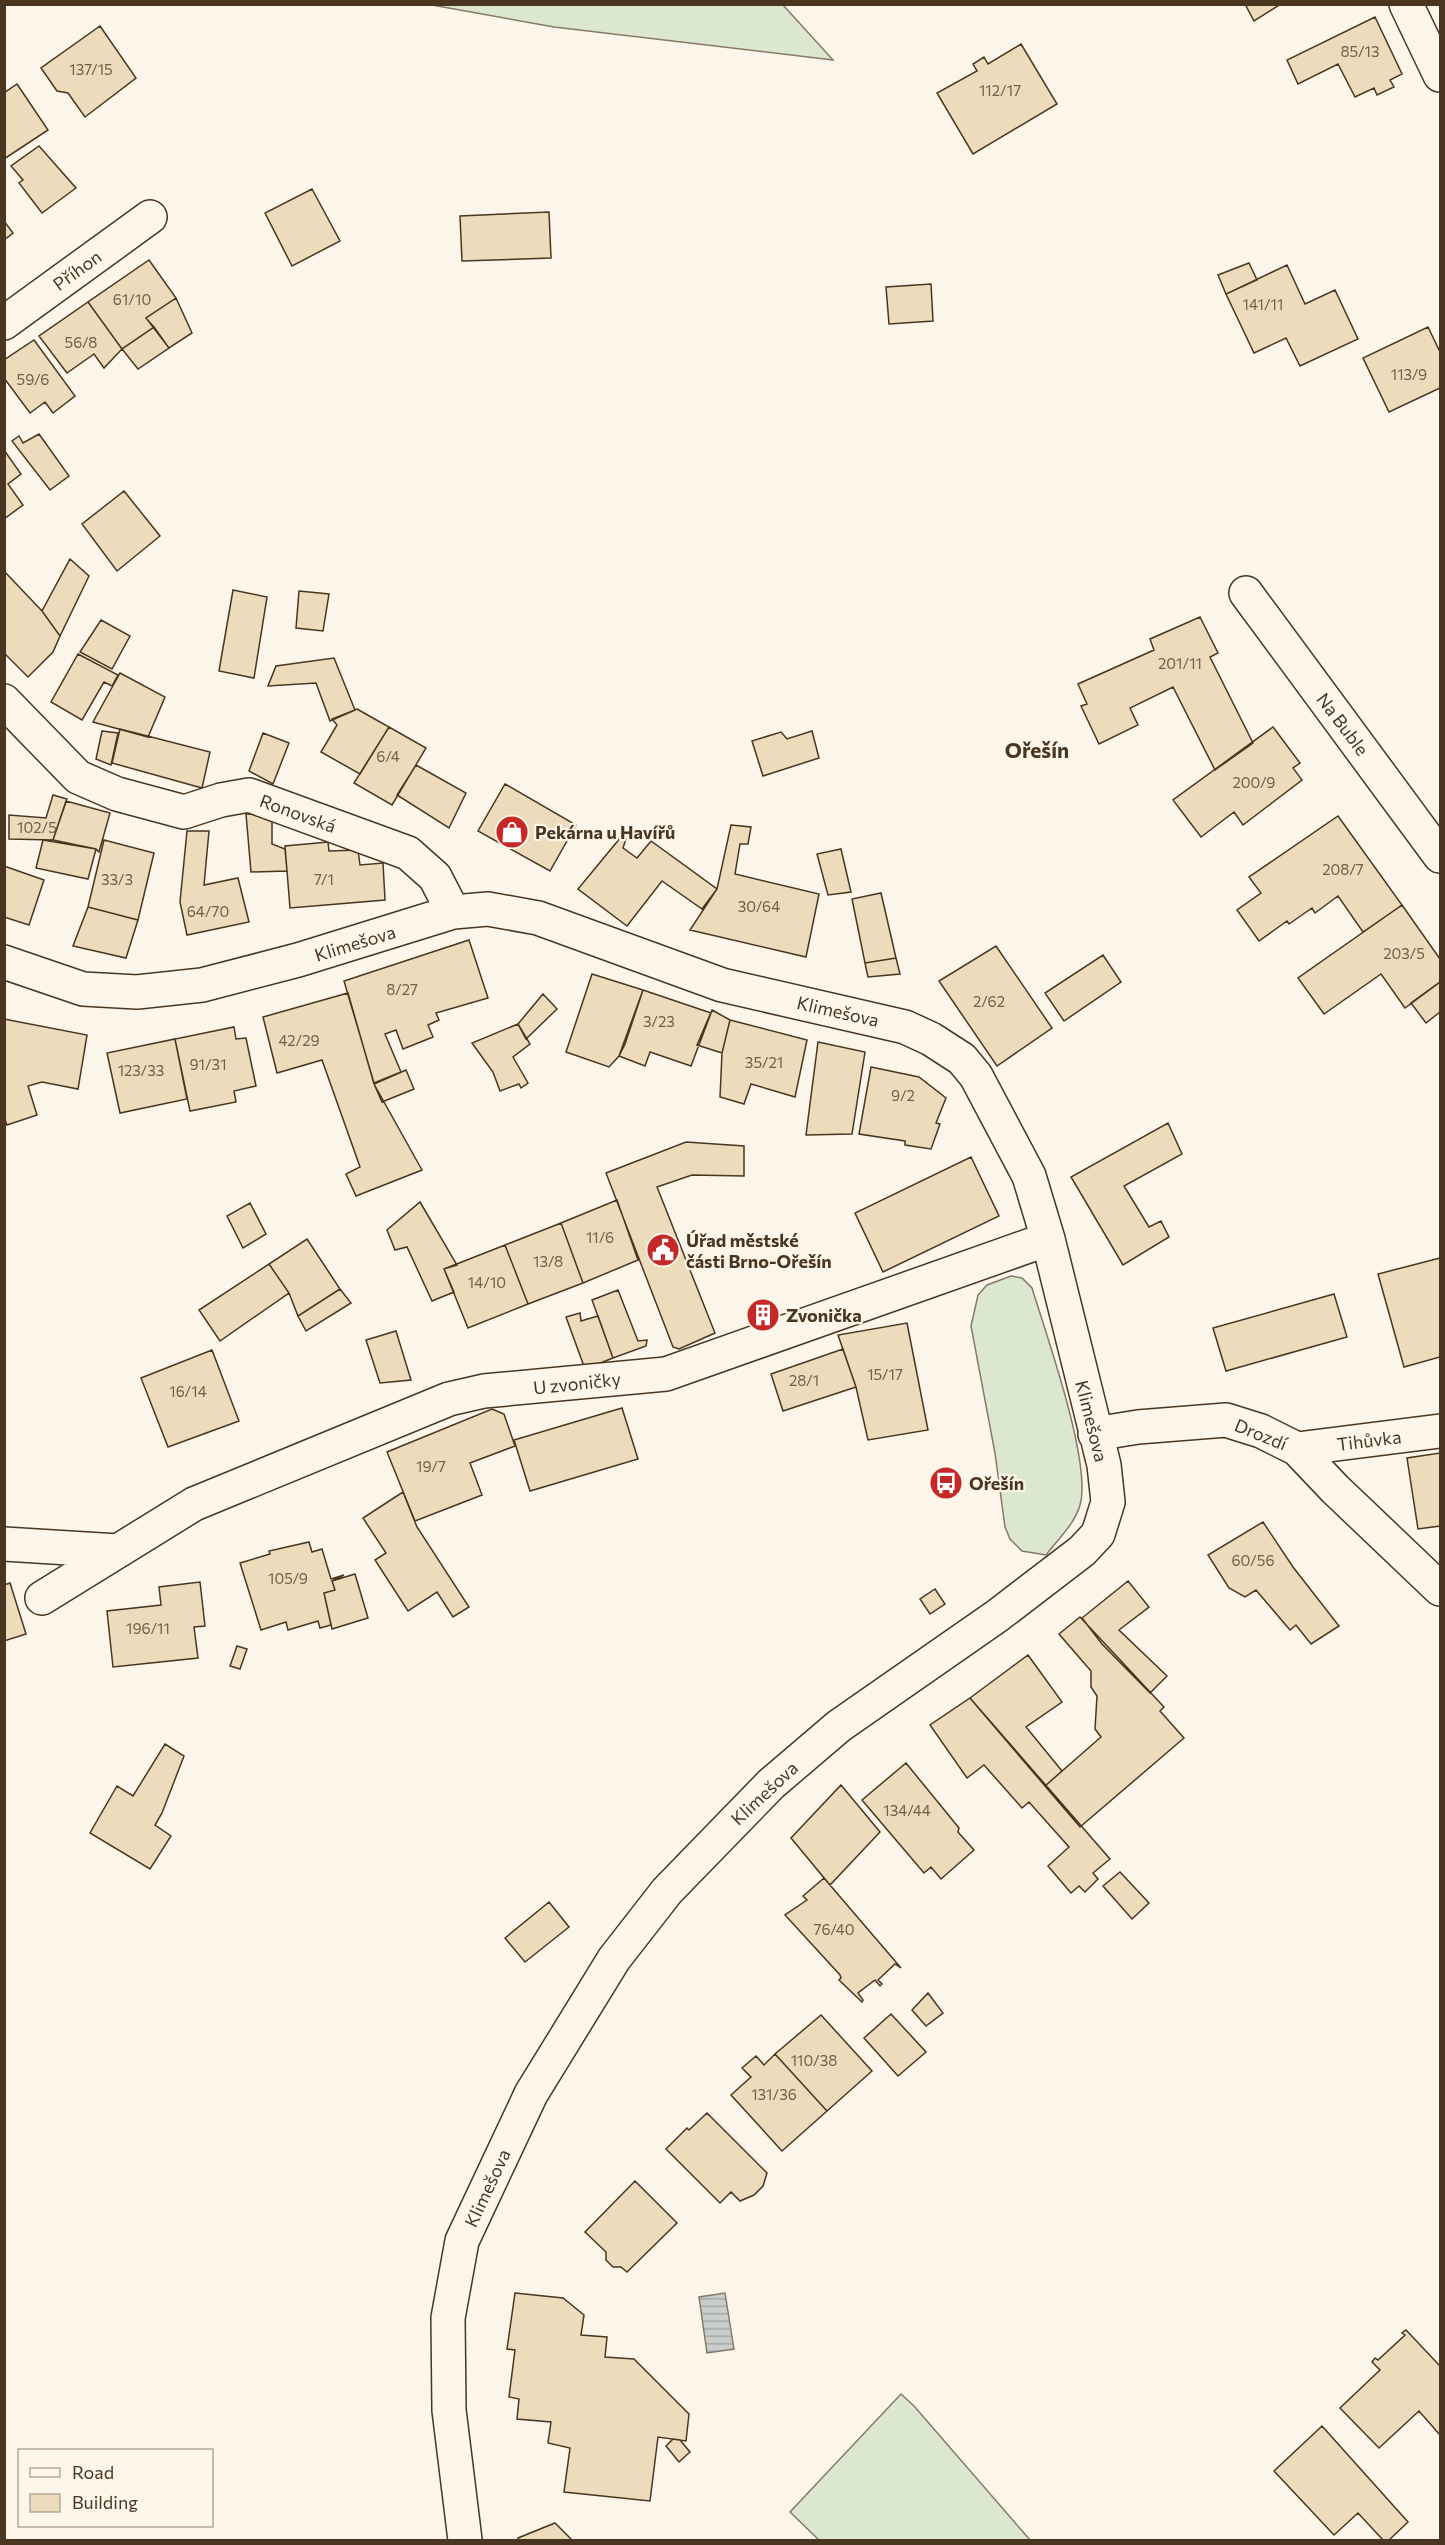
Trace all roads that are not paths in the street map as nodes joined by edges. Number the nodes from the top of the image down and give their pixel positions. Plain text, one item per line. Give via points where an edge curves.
1 (1406, 4) edge
2 (1440, 75) edge
3 (150, 217) dead end
4 (4, 323) edge
5 (1246, 593) dead end
6 (4, 701) edge
7 (1440, 855) edge
8 (453, 912) junction
9 (4, 962) edge
10 (1048, 1239) junction
11 (1440, 1431) edge
12 (1095, 1434) junction
13 (1298, 1449) junction
14 (4, 1544) edge
15 (118, 1551) junction
16 (1440, 1589) edge
17 (42, 1598) dead end
18 (465, 2541) edge

1 - 2 street
3 - 4 street, Příhon
5 - 7 street, Na Buble
6 - 8 street, Ronovská via 78,777 117,794 184,812 249,795 408,853 435,877
8 - 9 street, Klimešova via 213,982 138,993 83,989
8 - 10 street, Klimešova via 488,909 538,918 722,985 905,1027 932,1039 962,1059 975,1076 1029,1176
10 - 12 street, Klimešova
10 - 15 street, U zvoničky via 666,1374 484,1391 449,1399 194,1504
11 - 13 street, Tihůvka
12 - 13 street, Drozdí via 1226,1420
12 - 18 street, Klimešova via 1104,1465 1108,1502 1098,1534 1082,1551 997,1616 839,1726 771,1784 667,1891 614,1959 531,2094 462,2241 448,2318 449,2410
13 - 16 street, Drozdí
14 - 15 street
15 - 17 street, U zvoničky

